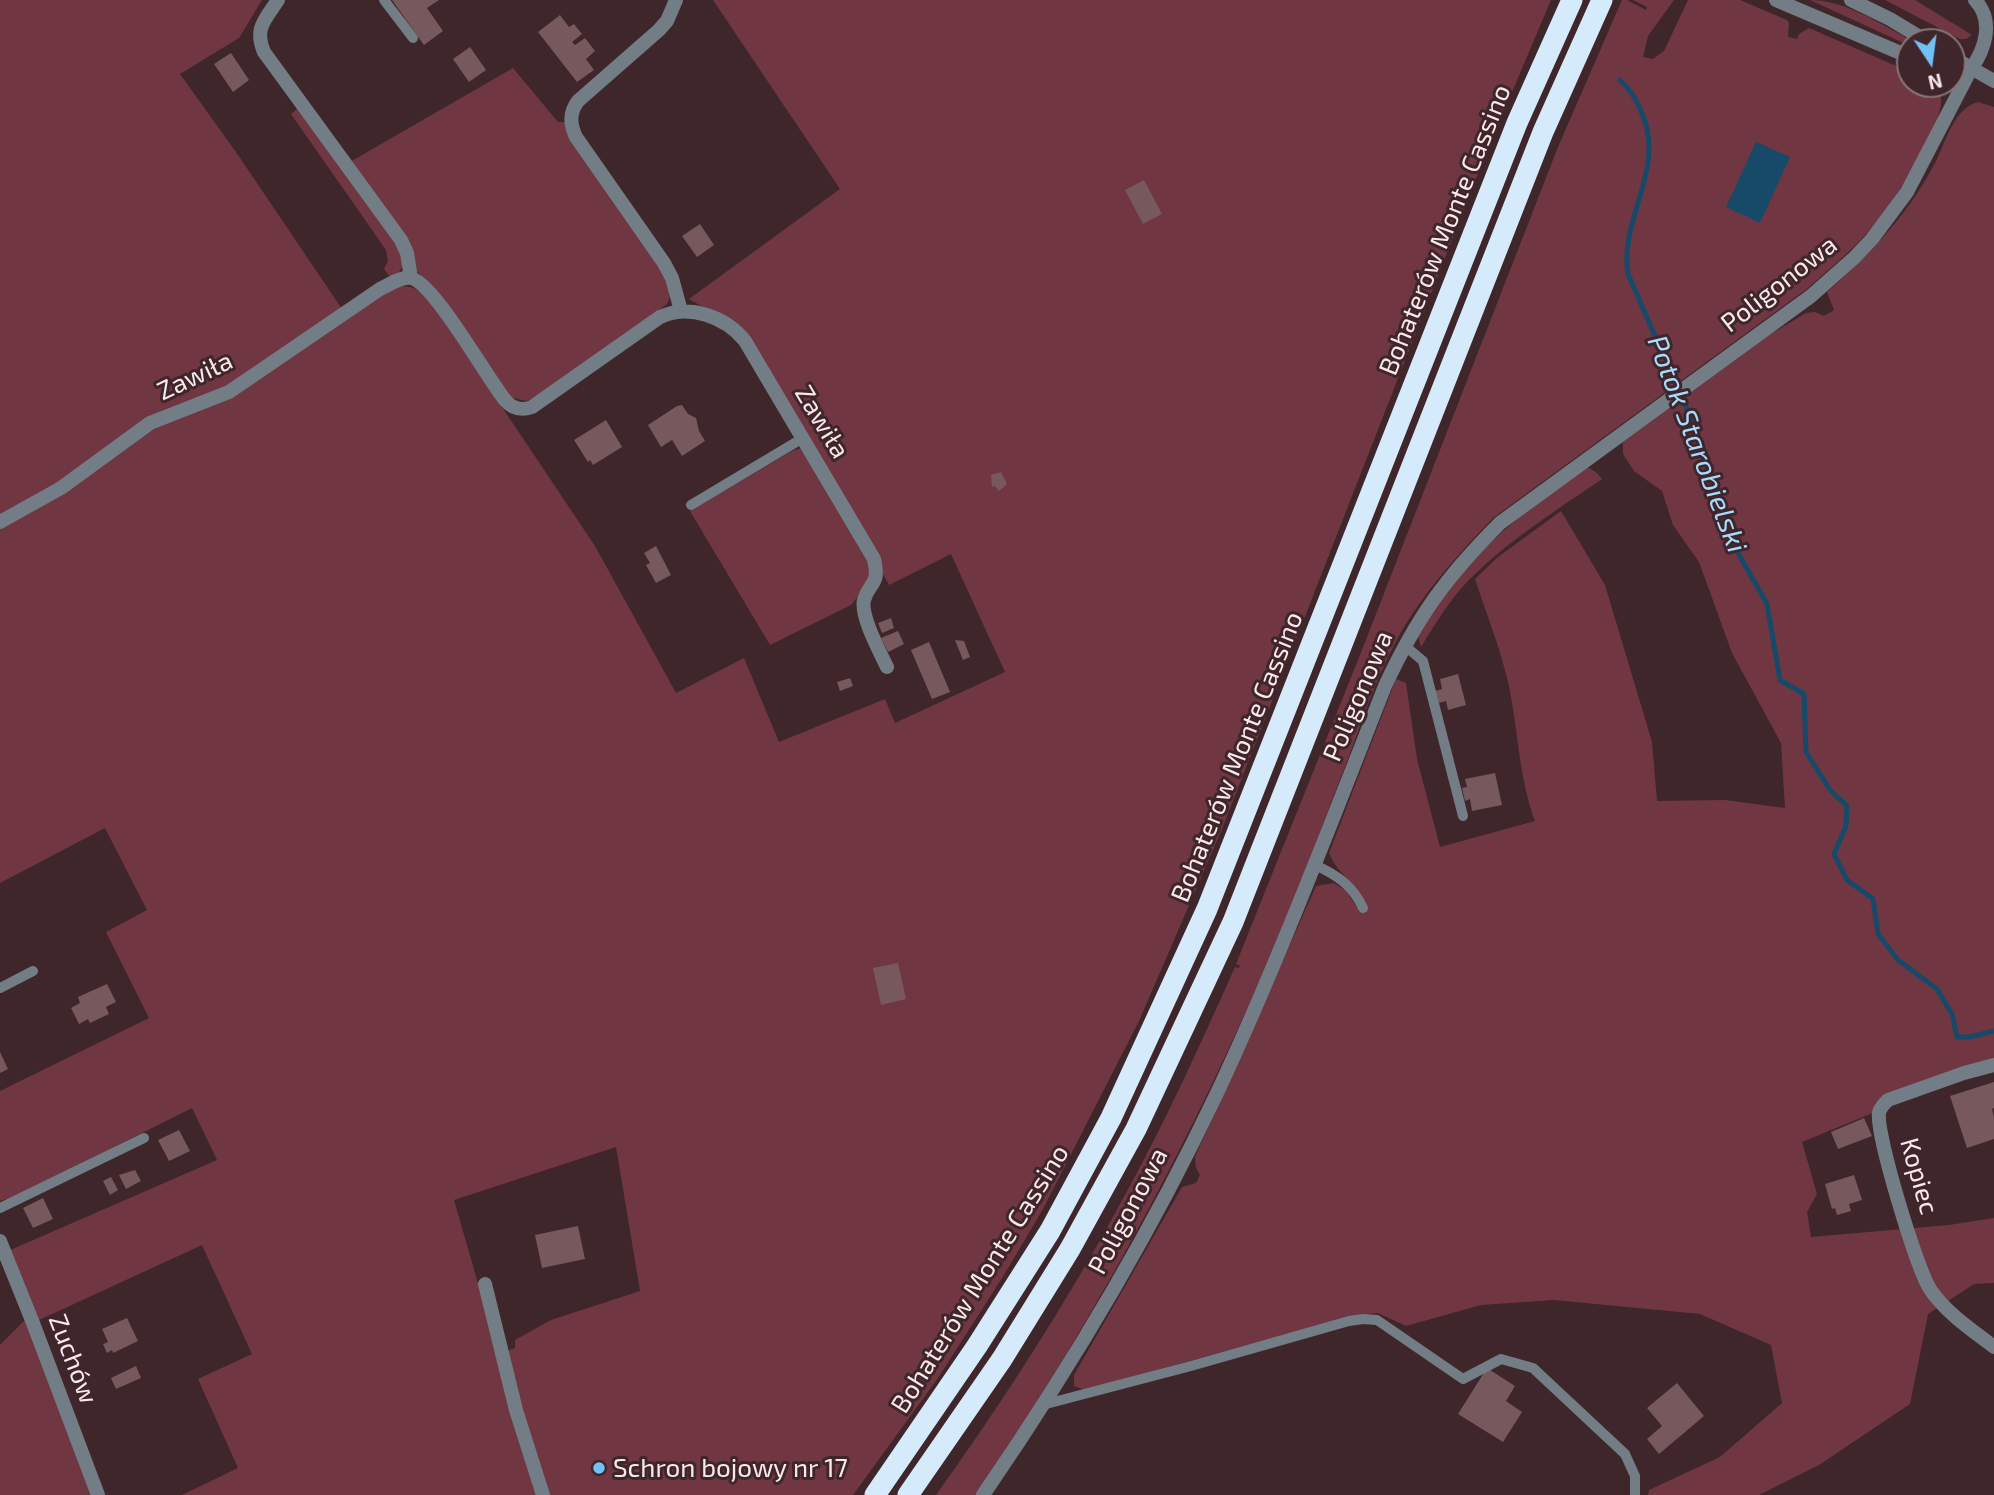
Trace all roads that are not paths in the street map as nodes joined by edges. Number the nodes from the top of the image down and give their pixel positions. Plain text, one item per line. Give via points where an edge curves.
1 (278, 0) edge
2 (384, 0) edge
3 (676, 0) edge
4 (1572, 0) edge
5 (1602, 0) edge
6 (1776, 0) edge
7 (1851, 0) edge
8 (1975, 0) edge
9 (1905, 28) edge
10 (413, 38) dead end
11 (1896, 51) edge
12 (1966, 66) edge
13 (1966, 68) edge
14 (1971, 69) junction
15 (1994, 81) edge
16 (411, 278) junction
17 (681, 310) junction
18 (803, 438) junction
19 (691, 505) dead end
20 (0, 522) edge
21 (1404, 645) junction
22 (887, 667) dead end
23 (1463, 816) dead end
24 (1315, 865) junction
25 (1363, 908) dead end
26 (33, 971) dead end
27 (0, 988) edge
28 (1994, 1065) edge
29 (144, 1138) dead end
30 (0, 1208) edge
31 (0, 1241) edge
32 (485, 1284) dead end
33 (1994, 1347) edge
34 (1046, 1404) junction
35 (98, 1495) edge
36 (543, 1495) edge
37 (875, 1495) edge
38 (908, 1495) edge
39 (984, 1495) edge
40 (1635, 1495) edge

1 - 16 street via 261,26 264,52 401,240
2 - 10 lane
3 - 17 street via 659,30 578,101 571,117 576,137 664,263
4 - 37 highway, Bohaterów Monte Cassino via 1517,123 1207,909 1117,1106 1042,1243
5 - 38 highway, Bohaterów Monte Cassino via 1538,145 1233,922 1136,1129 1070,1248 1002,1359
6 - 11 street
7 - 9 street
8 - 14 street, Poligonowa via 1988,15 1990,29
12 - 14 street
13 - 14 street
14 - 15 street
14 - 21 street, Poligonowa via 1922,167 1872,239 1811,296 1500,523 1462,561
16 - 17 street via 435,299 493,385 515,408 532,407 660,317
16 - 20 street, Zawiła via 380,289 229,392 150,423 61,488
17 - 18 street, Zawiła via 720,320 738,332
18 - 19 lane
18 - 22 street, Zawiła via 874,559 876,580 864,607
21 - 23 lane via 1423,661
21 - 24 street, Poligonowa
24 - 25 lane via 1345,882
24 - 34 street, Poligonowa via 1269,978 1179,1171
26 - 27 lane
28 - 33 street, Kopiec via 1888,1100 1880,1113 1881,1134 1920,1269 1940,1301
29 - 30 lane
31 - 35 street, Zuchów
32 - 36 street via 516,1410
34 - 39 street, Poligonowa
34 - 40 lane via 1349,1321 1377,1320 1463,1379 1502,1359 1533,1368 1625,1454 1635,1476

